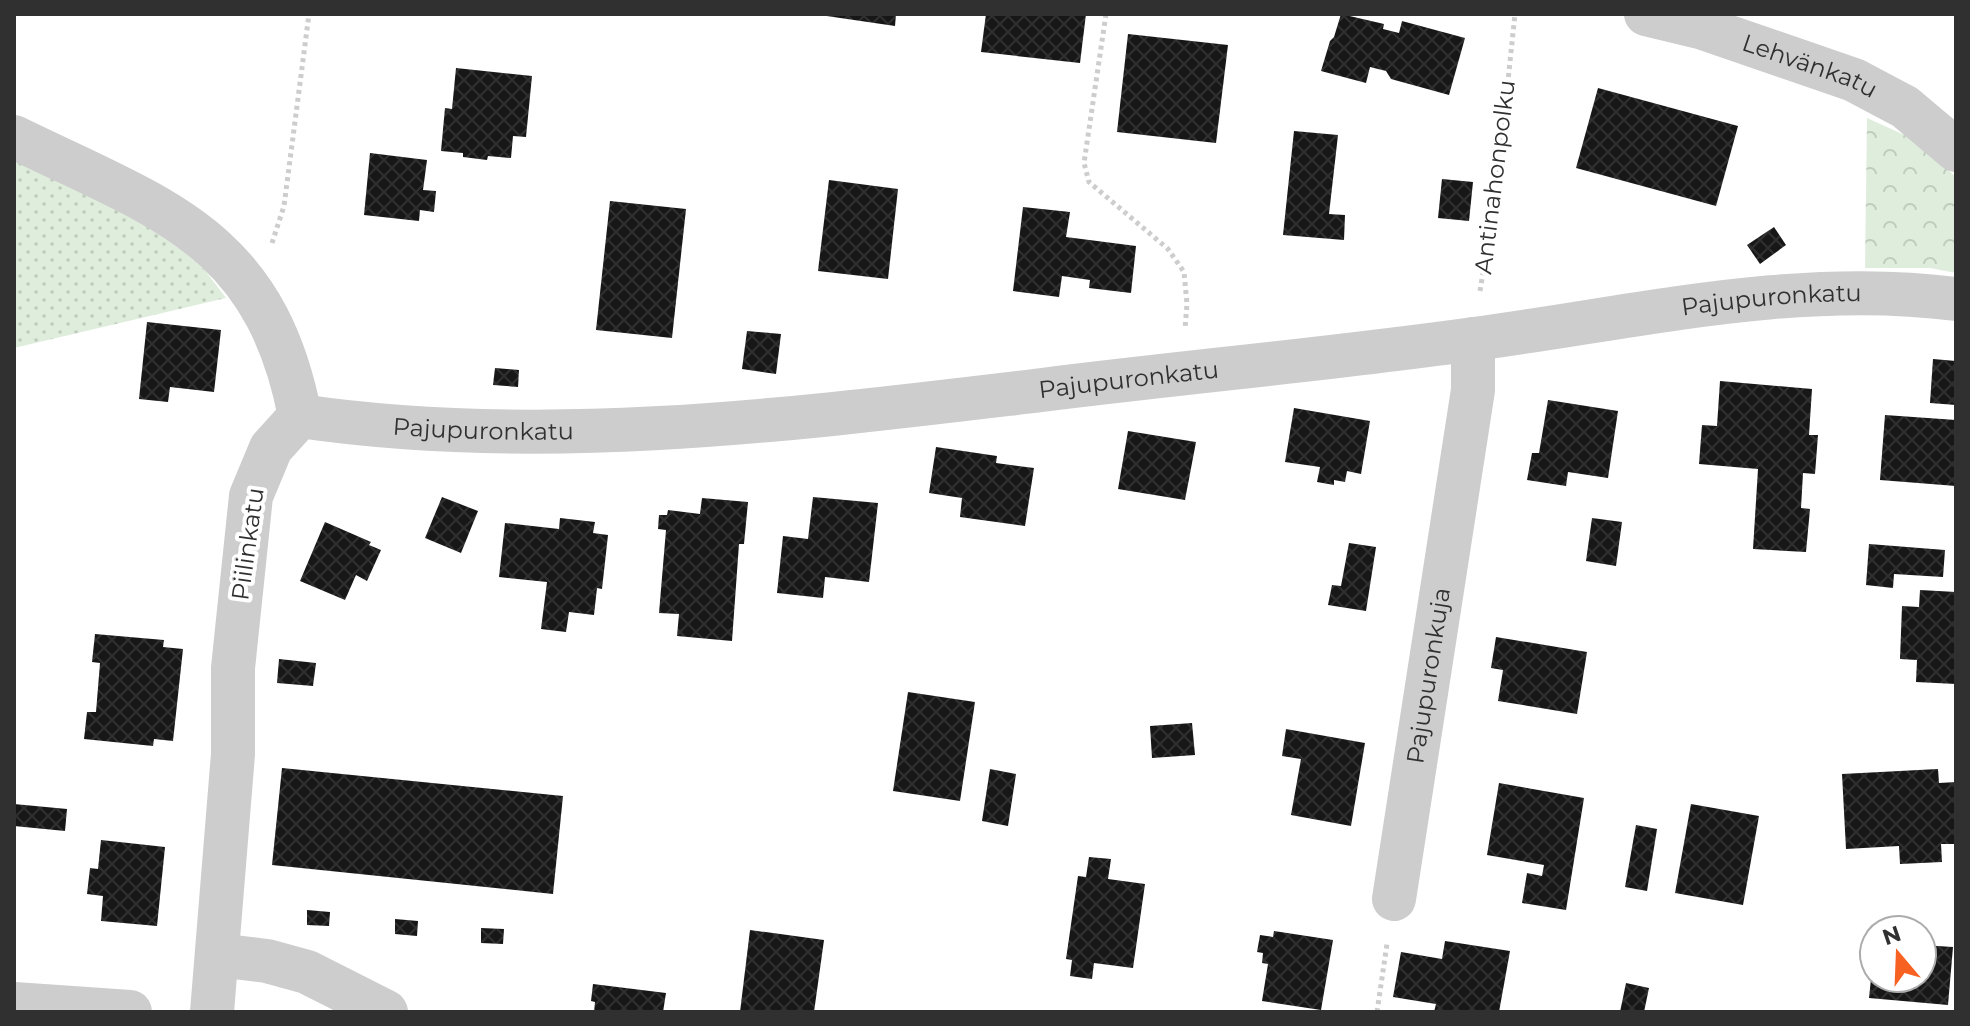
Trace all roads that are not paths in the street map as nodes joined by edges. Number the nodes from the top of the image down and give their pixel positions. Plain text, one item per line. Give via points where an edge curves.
1 (1646, 14) edge
2 (14, 137) edge
3 (1956, 150) edge
4 (1956, 299) edge
5 (1473, 339) junction
6 (300, 416) junction
7 (1394, 899) road end
8 (217, 955) junction
9 (14, 1004) edge
10 (130, 1012) edge
11 (212, 1012) edge
12 (386, 1012) edge

1 - 3 street, Lehvänkatu via 1854,80 1905,107
2 - 6 street via 157,207 227,259 271,321
4 - 5 street, Pajupuronkatu via 1863,292 1815,295
5 - 6 street, Pajupuronkatu via 710,424 570,432 429,428
5 - 7 street, Pajupuronkuja via 1473,390
6 - 8 street, Piilinkatu via 271,448 251,496 233,668 233,754
8 - 11 street, Piilinkatu
8 - 12 street via 307,972
9 - 10 street

